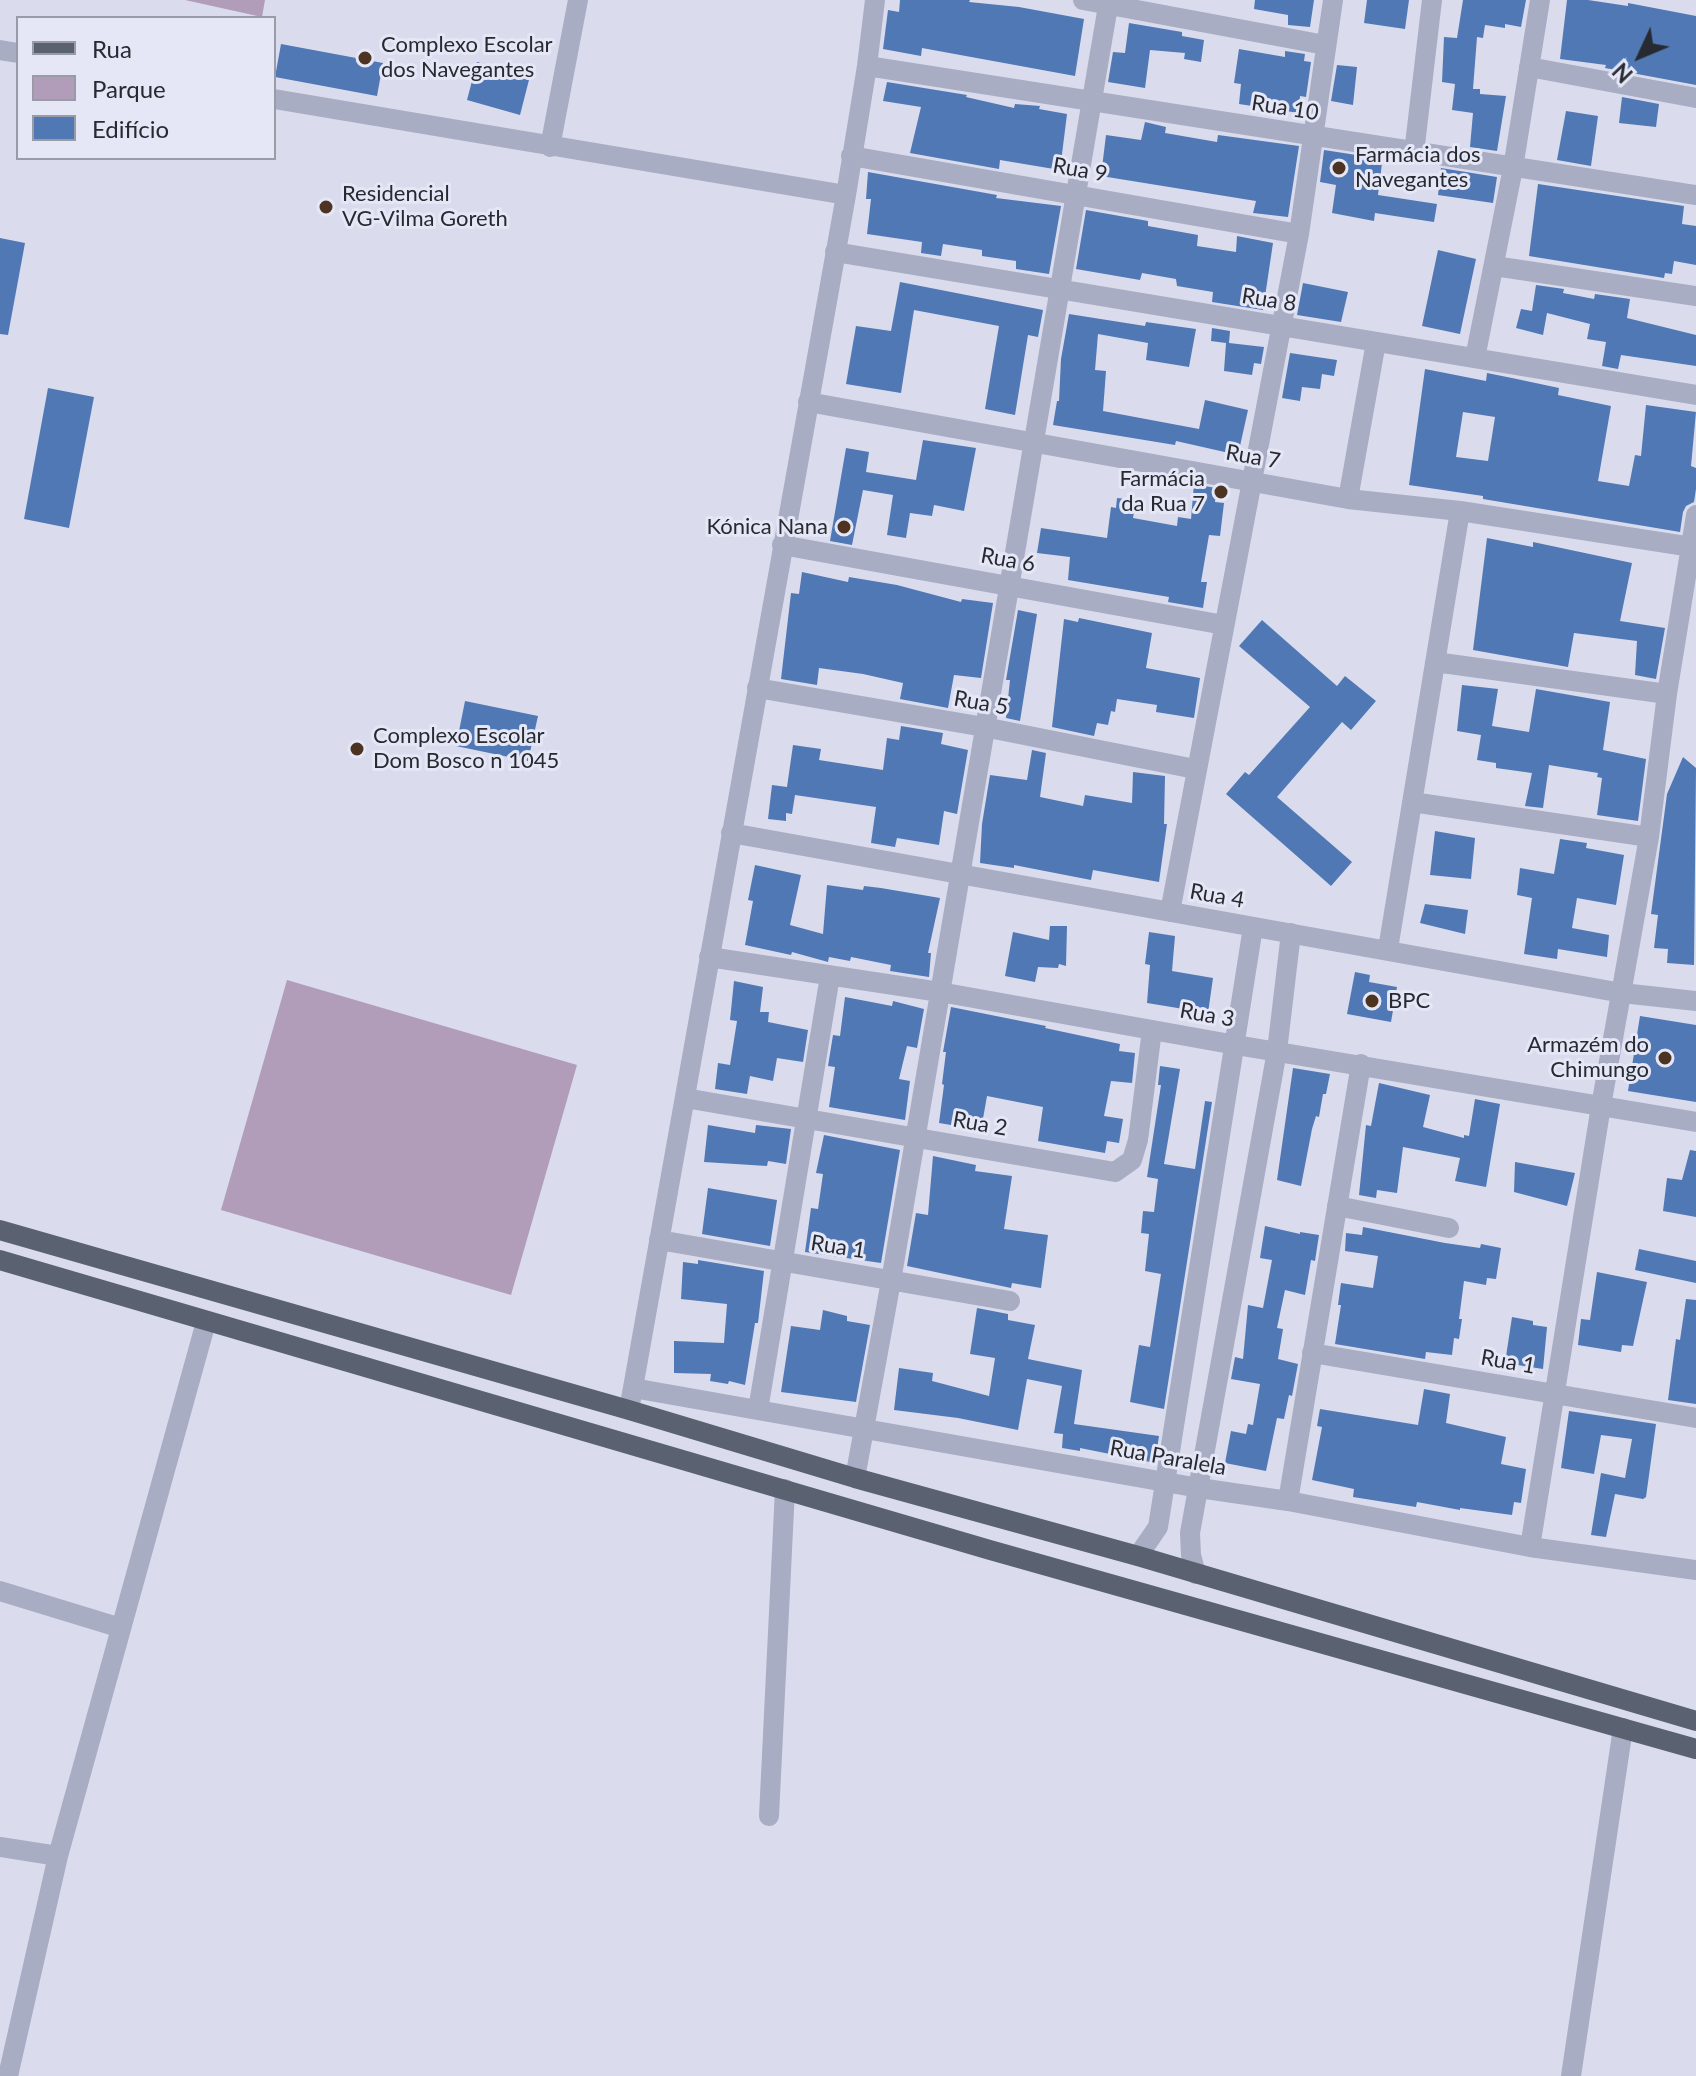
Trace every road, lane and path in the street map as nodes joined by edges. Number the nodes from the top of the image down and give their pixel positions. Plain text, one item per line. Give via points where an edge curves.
1 (578, 0) edge
2 (875, 0) edge
3 (1083, 0) edge
4 (1333, 0) edge
5 (1432, 0) edge
6 (1540, 0) edge
7 (1109, 2) edge
8 (1325, 45) junction
9 (867, 66) junction
10 (1529, 67) junction
11 (1696, 98) edge
12 (276, 99) edge
13 (1090, 101) junction
14 (1313, 137) junction
15 (550, 147) junction
16 (1414, 153) junction
17 (851, 156) junction
18 (1513, 168) junction
19 (1075, 193) junction
20 (846, 195) junction
21 (1696, 195) edge
22 (1299, 234) junction
23 (835, 252) junction
24 (1494, 266) junction
25 (1058, 289) junction
26 (1696, 296) edge
27 (1282, 326) junction
28 (1376, 342) junction
29 (1475, 358) junction
30 (1696, 395) edge
31 (808, 402) junction
32 (1032, 442) junction
33 (1252, 481) junction
34 (1348, 499) junction
35 (1460, 511) junction
36 (1696, 515) edge
37 (782, 545) junction
38 (1692, 547) junction
39 (1008, 584) junction
40 (1224, 625) junction
41 (1435, 662) junction
42 (757, 688) junction
43 (1667, 694) junction
44 (984, 727) junction
45 (1195, 769) junction
46 (1412, 802) junction
47 (731, 833) junction
48 (1649, 837) junction
49 (959, 874) junction
50 (1170, 912) junction
51 (1253, 927) junction
52 (1291, 933) junction
53 (1388, 949) junction
54 (709, 957) junction
55 (830, 976) junction
56 (940, 992) junction
57 (1622, 993) junction
58 (1696, 1001) edge
59 (1152, 1030) junction
60 (1236, 1045) junction
61 (1277, 1051) junction
62 (1361, 1064) junction
63 (685, 1098) junction
64 (1601, 1106) junction
65 (808, 1119) junction
66 (1696, 1122) edge
67 (916, 1137) junction
68 (1337, 1206) junction
69 (1449, 1228) dead end
70 (0, 1230) edge
71 (659, 1240) junction
72 (0, 1260) edge
73 (784, 1263) junction
74 (891, 1281) junction
75 (1010, 1301) dead end
76 (206, 1322) junction
77 (1312, 1353) junction
78 (633, 1388) junction
79 (1554, 1394) junction
80 (629, 1410) junction
81 (758, 1410) junction
82 (1696, 1418) edge
83 (865, 1429) junction
84 (855, 1478) junction
85 (1164, 1482) junction
86 (1199, 1488) junction
87 (785, 1489) junction
88 (1288, 1501) junction
89 (1530, 1547) junction
90 (1138, 1556) junction
91 (1696, 1570) edge
92 (1196, 1574) junction
93 (0, 1591) edge
94 (121, 1628) junction
95 (1696, 1721) edge
96 (1623, 1728) junction
97 (1696, 1749) edge
98 (769, 1816) dead end
99 (0, 1847) edge
100 (58, 1856) junction
101 (8, 2076) edge
102 (1571, 2076) edge

1 - 15 street
2 - 9 street
3 - 7 street
4 - 8 street
5 - 16 street
6 - 10 street
7 - 8 street
7 - 13 street
8 - 14 street
9 - 13 street, Rua 10
9 - 17 street
10 - 11 street
10 - 18 street
12 - 15 street
13 - 14 street, Rua 10
13 - 19 street
14 - 16 street, Rua 10
14 - 22 street
15 - 20 street
16 - 18 street, Rua 10
17 - 19 street, Rua 9
17 - 20 street
18 - 21 street, Rua 10
18 - 24 street
19 - 22 street, Rua 9
19 - 25 street
20 - 23 street
22 - 27 street
23 - 25 street, Rua 8
23 - 31 street
24 - 26 street
24 - 29 street
25 - 27 street, Rua 8
25 - 32 street
27 - 28 street, Rua 8
27 - 33 street
28 - 29 street, Rua 8
28 - 34 street
29 - 30 street, Rua 8
31 - 32 street, Rua 7
31 - 37 street
32 - 33 street, Rua 7
32 - 39 street
33 - 34 street, Rua 7
33 - 40 street
34 - 35 street, Rua 7
35 - 38 street, Rua 7
35 - 41 street
36 - 38 street
37 - 39 street, Rua 6
37 - 42 street
38 - 43 street
39 - 40 street, Rua 6
39 - 44 street
40 - 45 street
41 - 43 street
41 - 46 street
42 - 44 street, Rua 5
42 - 47 street
43 - 48 street
44 - 45 street, Rua 5
44 - 49 street
45 - 50 street
46 - 48 street
46 - 53 street
47 - 49 street, Rua 4
47 - 54 street
48 - 57 street
49 - 50 street, Rua 4
49 - 56 street
50 - 51 street, Rua 4
51 - 52 street, Rua 4
51 - 60 street
52 - 53 street, Rua 4
52 - 61 street
53 - 57 street, Rua 4
54 - 55 street, Rua 3
54 - 63 street
55 - 56 street, Rua 3
55 - 65 street
56 - 59 street, Rua 3
56 - 67 street
57 - 58 street, Rua 4
57 - 64 street
59 - 60 street, Rua 3
59 - 67 street, Rua 2 via 1138,1140 1132,1160 1115,1172
60 - 61 street, Rua 3
60 - 85 street
61 - 62 street, Rua 3
61 - 86 street
62 - 64 street, Rua 3
62 - 68 street
63 - 65 street, Rua 2
63 - 71 street
64 - 66 street, Rua 3
64 - 79 street
65 - 67 street, Rua 2
65 - 73 street
67 - 74 street
68 - 69 street
68 - 77 street
70 - 80 main road
71 - 73 street, Rua 1
71 - 78 street
72 - 76 main road
73 - 74 street, Rua 1
73 - 81 street
74 - 75 street, Rua 1
74 - 83 street
76 - 87 main road
76 - 94 street
77 - 79 street, Rua 1
77 - 88 street
78 - 80 street
78 - 81 street, Rua Paralela
79 - 82 street, Rua 1
79 - 89 street
80 - 84 main road
81 - 83 street, Rua Paralela
83 - 84 street
83 - 85 street, Rua Paralela
84 - 90 main road
85 - 86 street, Rua Paralela
85 - 90 street via 1158,1527
86 - 88 street, Rua Paralela
86 - 92 street via 1190,1533
87 - 96 main road
87 - 98 street
88 - 89 street, Rua Paralela
89 - 91 street, Rua Paralela
90 - 92 main road
92 - 95 main road
93 - 94 street
94 - 100 street
96 - 97 main road
96 - 102 street
99 - 100 street
100 - 101 street

